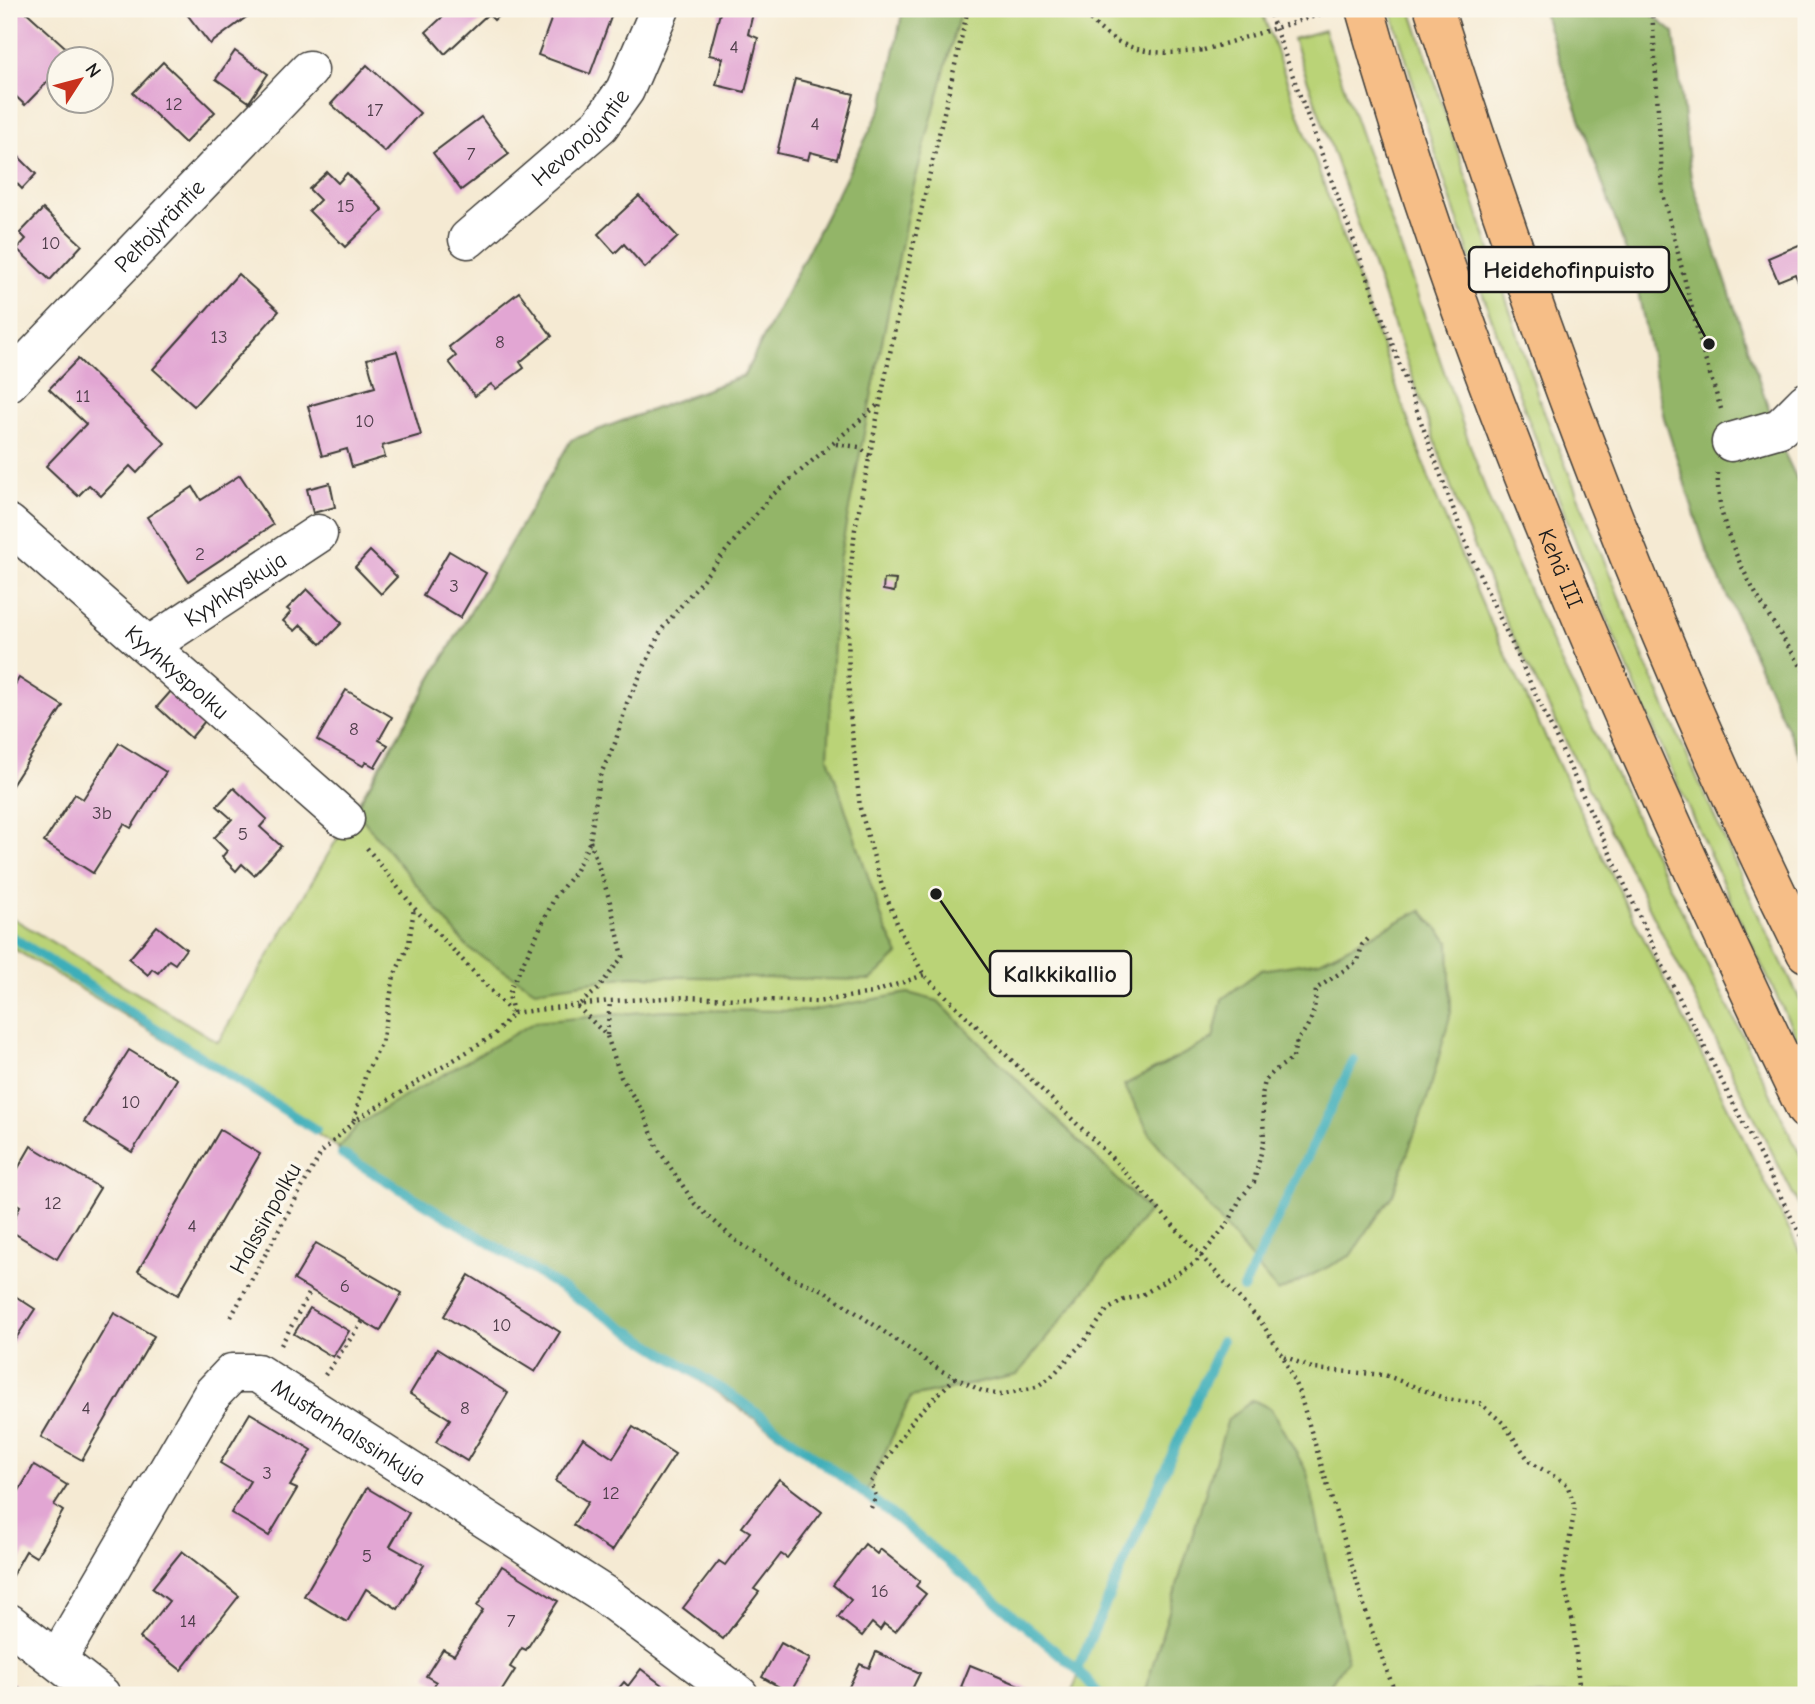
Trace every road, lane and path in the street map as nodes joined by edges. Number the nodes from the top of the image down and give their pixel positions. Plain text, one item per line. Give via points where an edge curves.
1 (660, 9) edge
2 (968, 9) edge
3 (1081, 9) edge
4 (1268, 9) edge
5 (1338, 9) edge
6 (1347, 9) edge
7 (1365, 9) edge
8 (1434, 9) edge
9 (1652, 9) edge
10 (1380, 63) junction
11 (309, 69) dead end
12 (468, 239) dead end
13 (9, 382) edge
14 (881, 402) junction
15 (1806, 402) edge
16 (1731, 442) junction
17 (835, 444) junction
18 (870, 456) junction
19 (9, 524) edge
20 (318, 534) dead end
21 (150, 645) junction
22 (1806, 674) edge
23 (345, 819) joint
24 (590, 841) junction
25 (414, 908) junction
26 (1369, 938) dead end
27 (1806, 953) edge
28 (924, 975) junction
29 (610, 1001) junction
30 (577, 1006) junction
31 (513, 1013) junction
32 (607, 1035) junction
33 (1806, 1110) edge
34 (354, 1121) junction
35 (1806, 1246) edge
36 (1200, 1253) junction
37 (311, 1290) dead end
38 (231, 1317) dead end
39 (363, 1321) dead end
40 (1283, 1356) junction
41 (261, 1376) junction
42 (956, 1377) junction
43 (307, 1404) junction
44 (871, 1508) dead end
45 (9, 1623) edge
46 (57, 1660) junction
47 (101, 1695) edge
48 (739, 1695) edge
49 (1396, 1695) edge
50 (1580, 1695) edge

1 - 12 street, Hevonojantie via 625,90 600,125
2 - 14 path
3 - 5 path, bridge via 1112,40 1142,52 1168,55 1204,50
4 - 35 path via 1470,554 1660,960
6 - 10 highway
7 - 10 highway, Kehä III
8 - 27 highway via 1573,416 1665,645
9 - 16 path via 1663,194
10 - 33 highway, Kehä III via 1447,268 1603,673
11 - 13 street, Peltojyräntie
14 - 17 path
14 - 18 path
15 - 16 street via 1780,429
16 - 22 path via 1718,474 1718,498 1739,559
17 - 18 path via 859,447
17 - 24 path via 770,497 662,629 599,778
18 - 28 path via 848,596 850,717 860,808 882,886
19 - 21 street, Kyyhkyspolku
20 - 21 street, Kyyhkyskuja
21 - 23 street, Kyyhkyspolku
23 - 25 path
24 - 30 path via 610,898 623,956 597,990
24 - 31 path via 575,872 555,897 512,986
25 - 31 path
25 - 34 path via 409,944 394,976 382,1043 366,1073
26 - 36 path via 1358,961 1316,989 1315,1008 1308,1026 1296,1038 1293,1058 1265,1081 1264,1140 1254,1182 1228,1222
28 - 29 path via 872,993 817,1002 685,997
28 - 36 path via 1114,1160
29 - 30 path
29 - 32 path
30 - 31 path
30 - 32 path
31 - 34 path, Halssinpolku via 493,1036
32 - 42 path via 621,1077 695,1204 735,1240 790,1277 823,1290
34 - 38 path, Halssinpolku via 321,1153
36 - 40 path via 1261,1322
36 - 42 path via 1185,1270 1107,1310 1078,1348 1036,1387 1000,1395
37 - 41 path
39 - 43 path
40 - 49 path via 1300,1395 1371,1629
40 - 50 path via 1314,1369 1385,1376 1446,1399 1482,1404 1504,1424 1530,1462 1567,1484 1574,1507 1563,1579 1573,1623
41 - 43 street, Mustanhalssinkuja
41 - 46 street, Mustanhalssinkuja via 232,1373 213,1393
42 - 44 path via 915,1417 871,1482 876,1496
43 - 48 street, Mustanhalssinkuja via 606,1596
45 - 46 street
46 - 47 street

